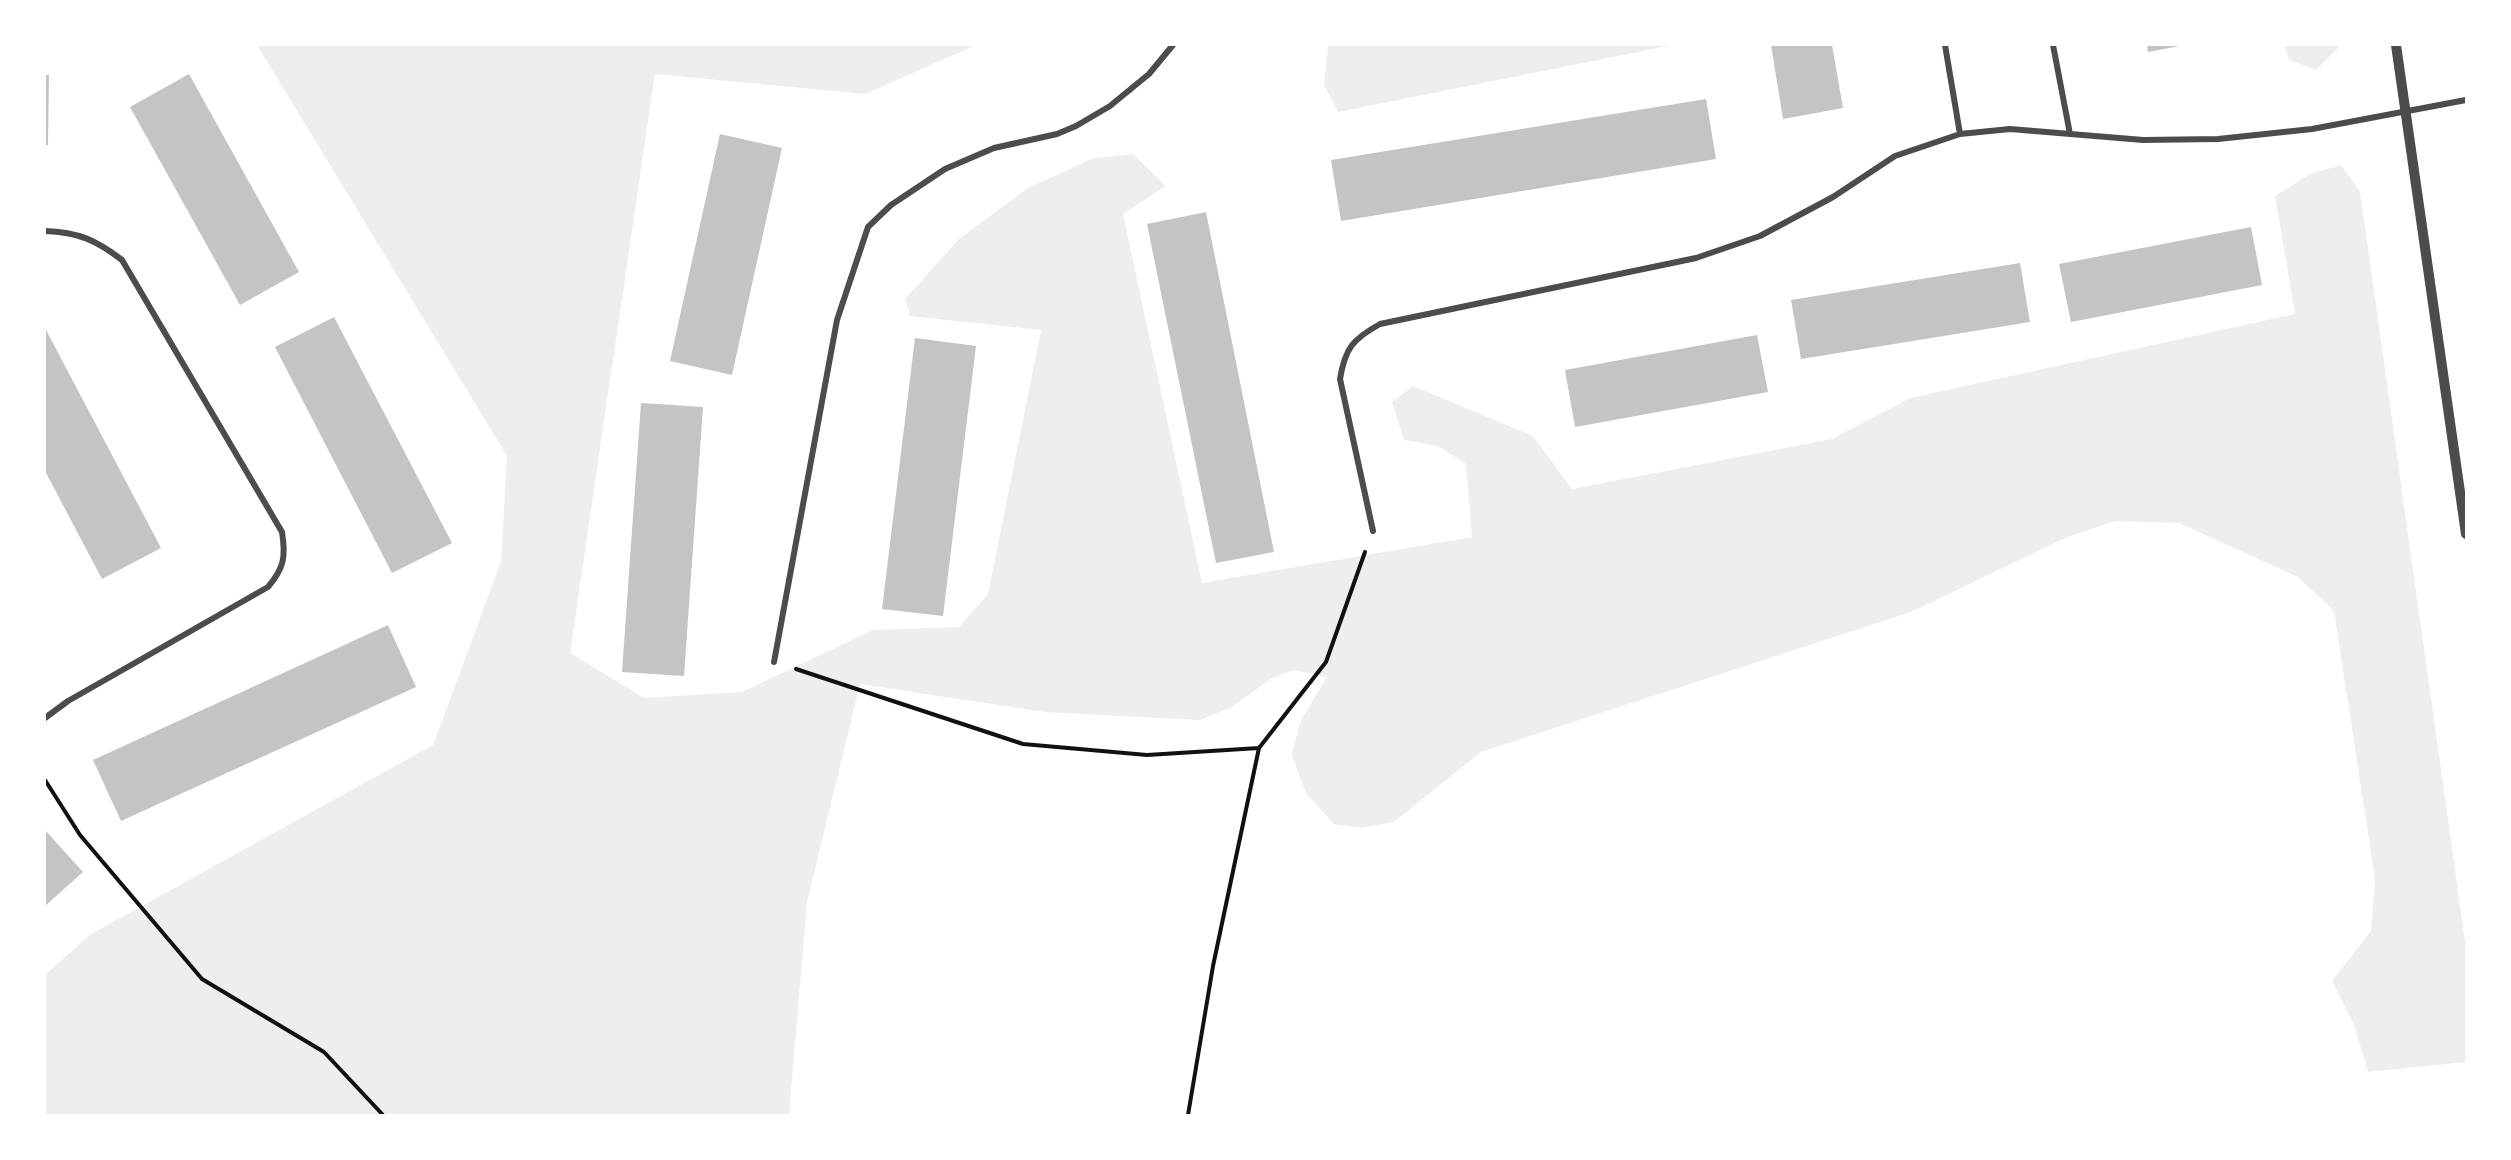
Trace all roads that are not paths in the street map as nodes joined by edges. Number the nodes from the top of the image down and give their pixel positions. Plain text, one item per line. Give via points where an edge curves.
1 (1173, 45) edge
2 (1945, 45) edge
3 (2053, 45) edge
4 (2396, 45) edge
5 (2466, 100) edge
6 (2405, 112) junction
7 (1960, 134) junction
8 (2070, 134) junction
9 (45, 231) edge
10 (1373, 531) road end
11 (2466, 534) edge
12 (774, 662) road end
13 (45, 718) edge

1 - 12 street via 1149,74 1110,106 1057,134 994,148 945,169 891,205 868,227 837,320
2 - 7 street
3 - 8 street
4 - 6 street
5 - 6 street
6 - 8 street via 2312,129 2218,139 2143,140
6 - 11 street
7 - 8 street via 2010,129
7 - 10 street via 1895,156 1833,197 1760,236 1696,258 1380,324 1358,337 1343,358 1340,379
9 - 13 street via 68,231 100,243 122,260 282,532 285,553 279,574 268,587 68,701

